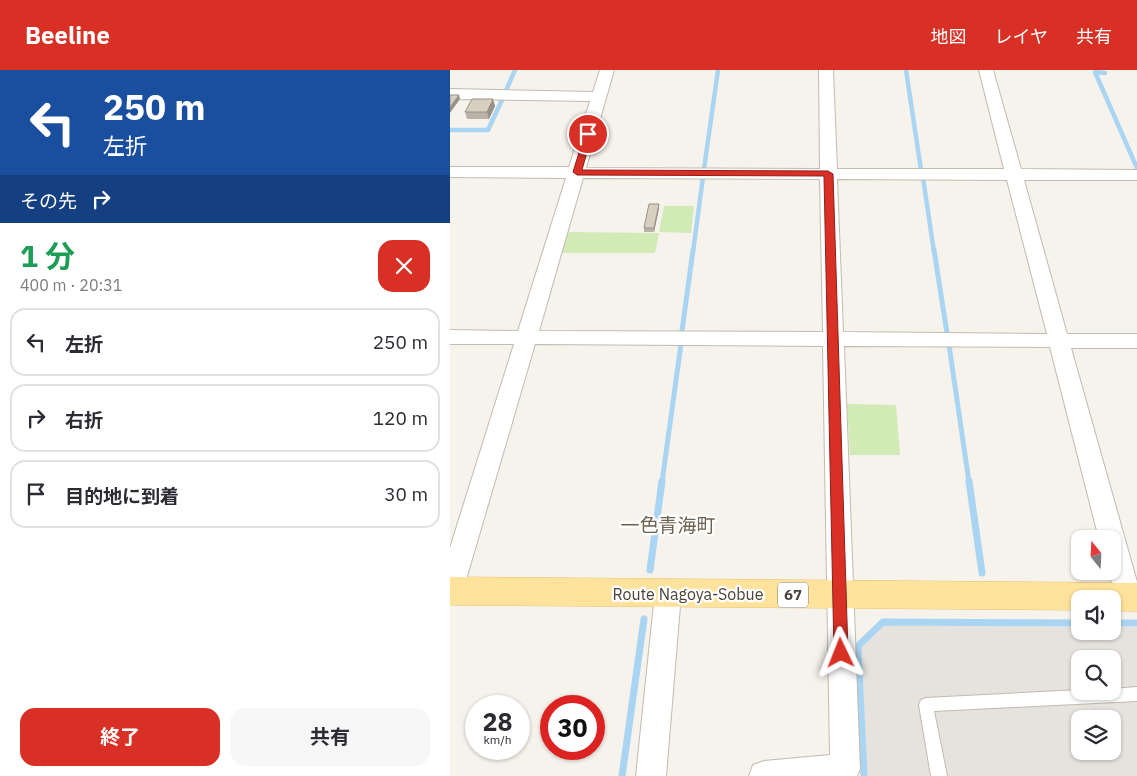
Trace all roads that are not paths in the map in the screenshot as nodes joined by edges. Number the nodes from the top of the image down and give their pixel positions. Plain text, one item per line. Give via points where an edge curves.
1 (607, 70) edge
2 (826, 70) edge
3 (986, 70) edge
4 (450, 94) edge
5 (599, 97) junction
6 (450, 172) edge
7 (577, 172) junction
8 (828, 174) junction
9 (1014, 174) junction
10 (1137, 175) edge
11 (450, 337) edge
12 (527, 337) junction
13 (832, 339) junction
14 (1059, 340) junction
15 (1137, 341) edge
16 (1110, 530) edge
17 (1121, 565) edge
18 (450, 591) edge
19 (668, 594) junction
20 (839, 595) junction
21 (1132, 596) edge
22 (1137, 694) edge
23 (651, 776) edge
24 (764, 776) edge
25 (938, 776) edge

1 - 5 street
2 - 8 street
3 - 9 street
4 - 5 street
5 - 7 street
6 - 7 street
7 - 8 street
7 - 12 street
8 - 9 street
8 - 13 street
9 - 10 street
9 - 14 street
11 - 12 street
12 - 13 street
12 - 18 street
13 - 14 street
13 - 20 street
14 - 15 street
14 - 16 street
17 - 21 street
18 - 19 main road, Route Nagoya-Sobue / 67
19 - 20 main road, Route Nagoya-Sobue / 67
19 - 23 street
20 - 21 main road, Route Nagoya-Sobue / 67
20 - 24 street via 845,769
22 - 25 lane via 926,705

